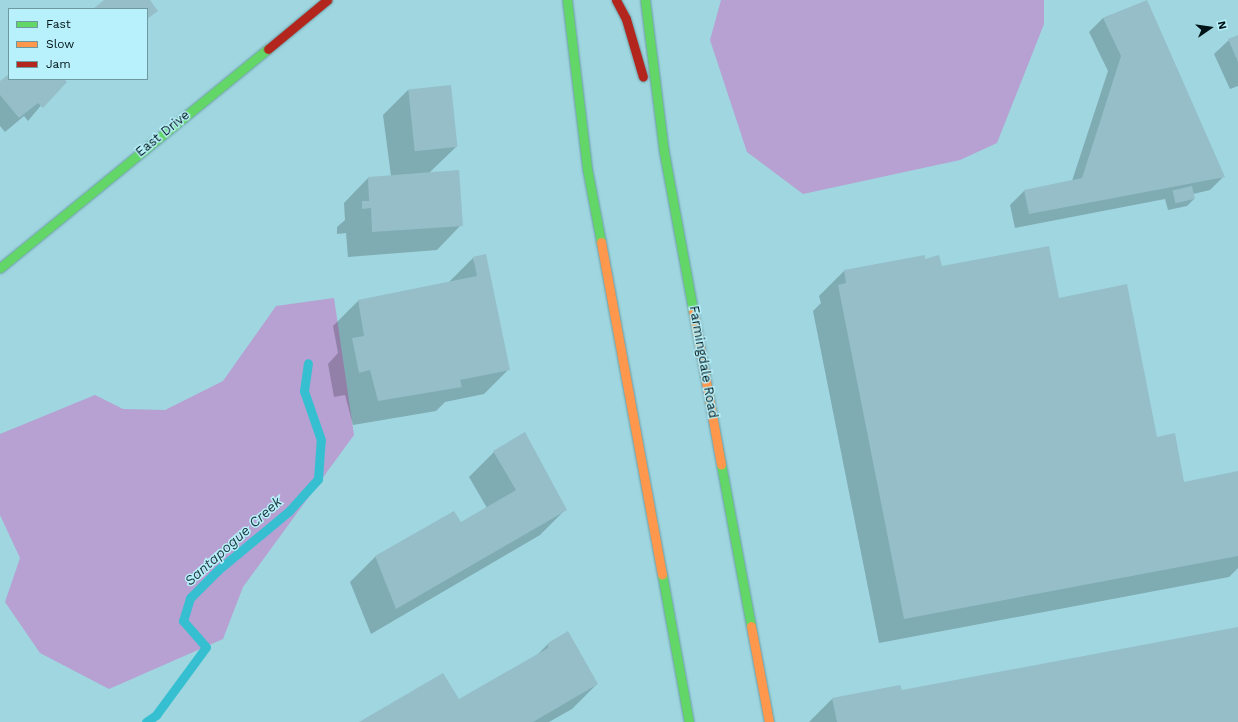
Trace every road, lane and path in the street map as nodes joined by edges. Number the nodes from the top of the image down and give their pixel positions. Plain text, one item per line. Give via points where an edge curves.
1 (327, 0) edge
2 (567, 0) edge
3 (616, 0) edge
4 (645, 0) edge
5 (664, 152) junction
6 (0, 268) edge
7 (689, 722) edge
8 (769, 722) edge

1 - 6 main road, East Drive
2 - 7 main road via 588,168
3 - 5 main road via 626,20
4 - 5 main road, Farmingdale Road
5 - 8 main road, Farmingdale Road

